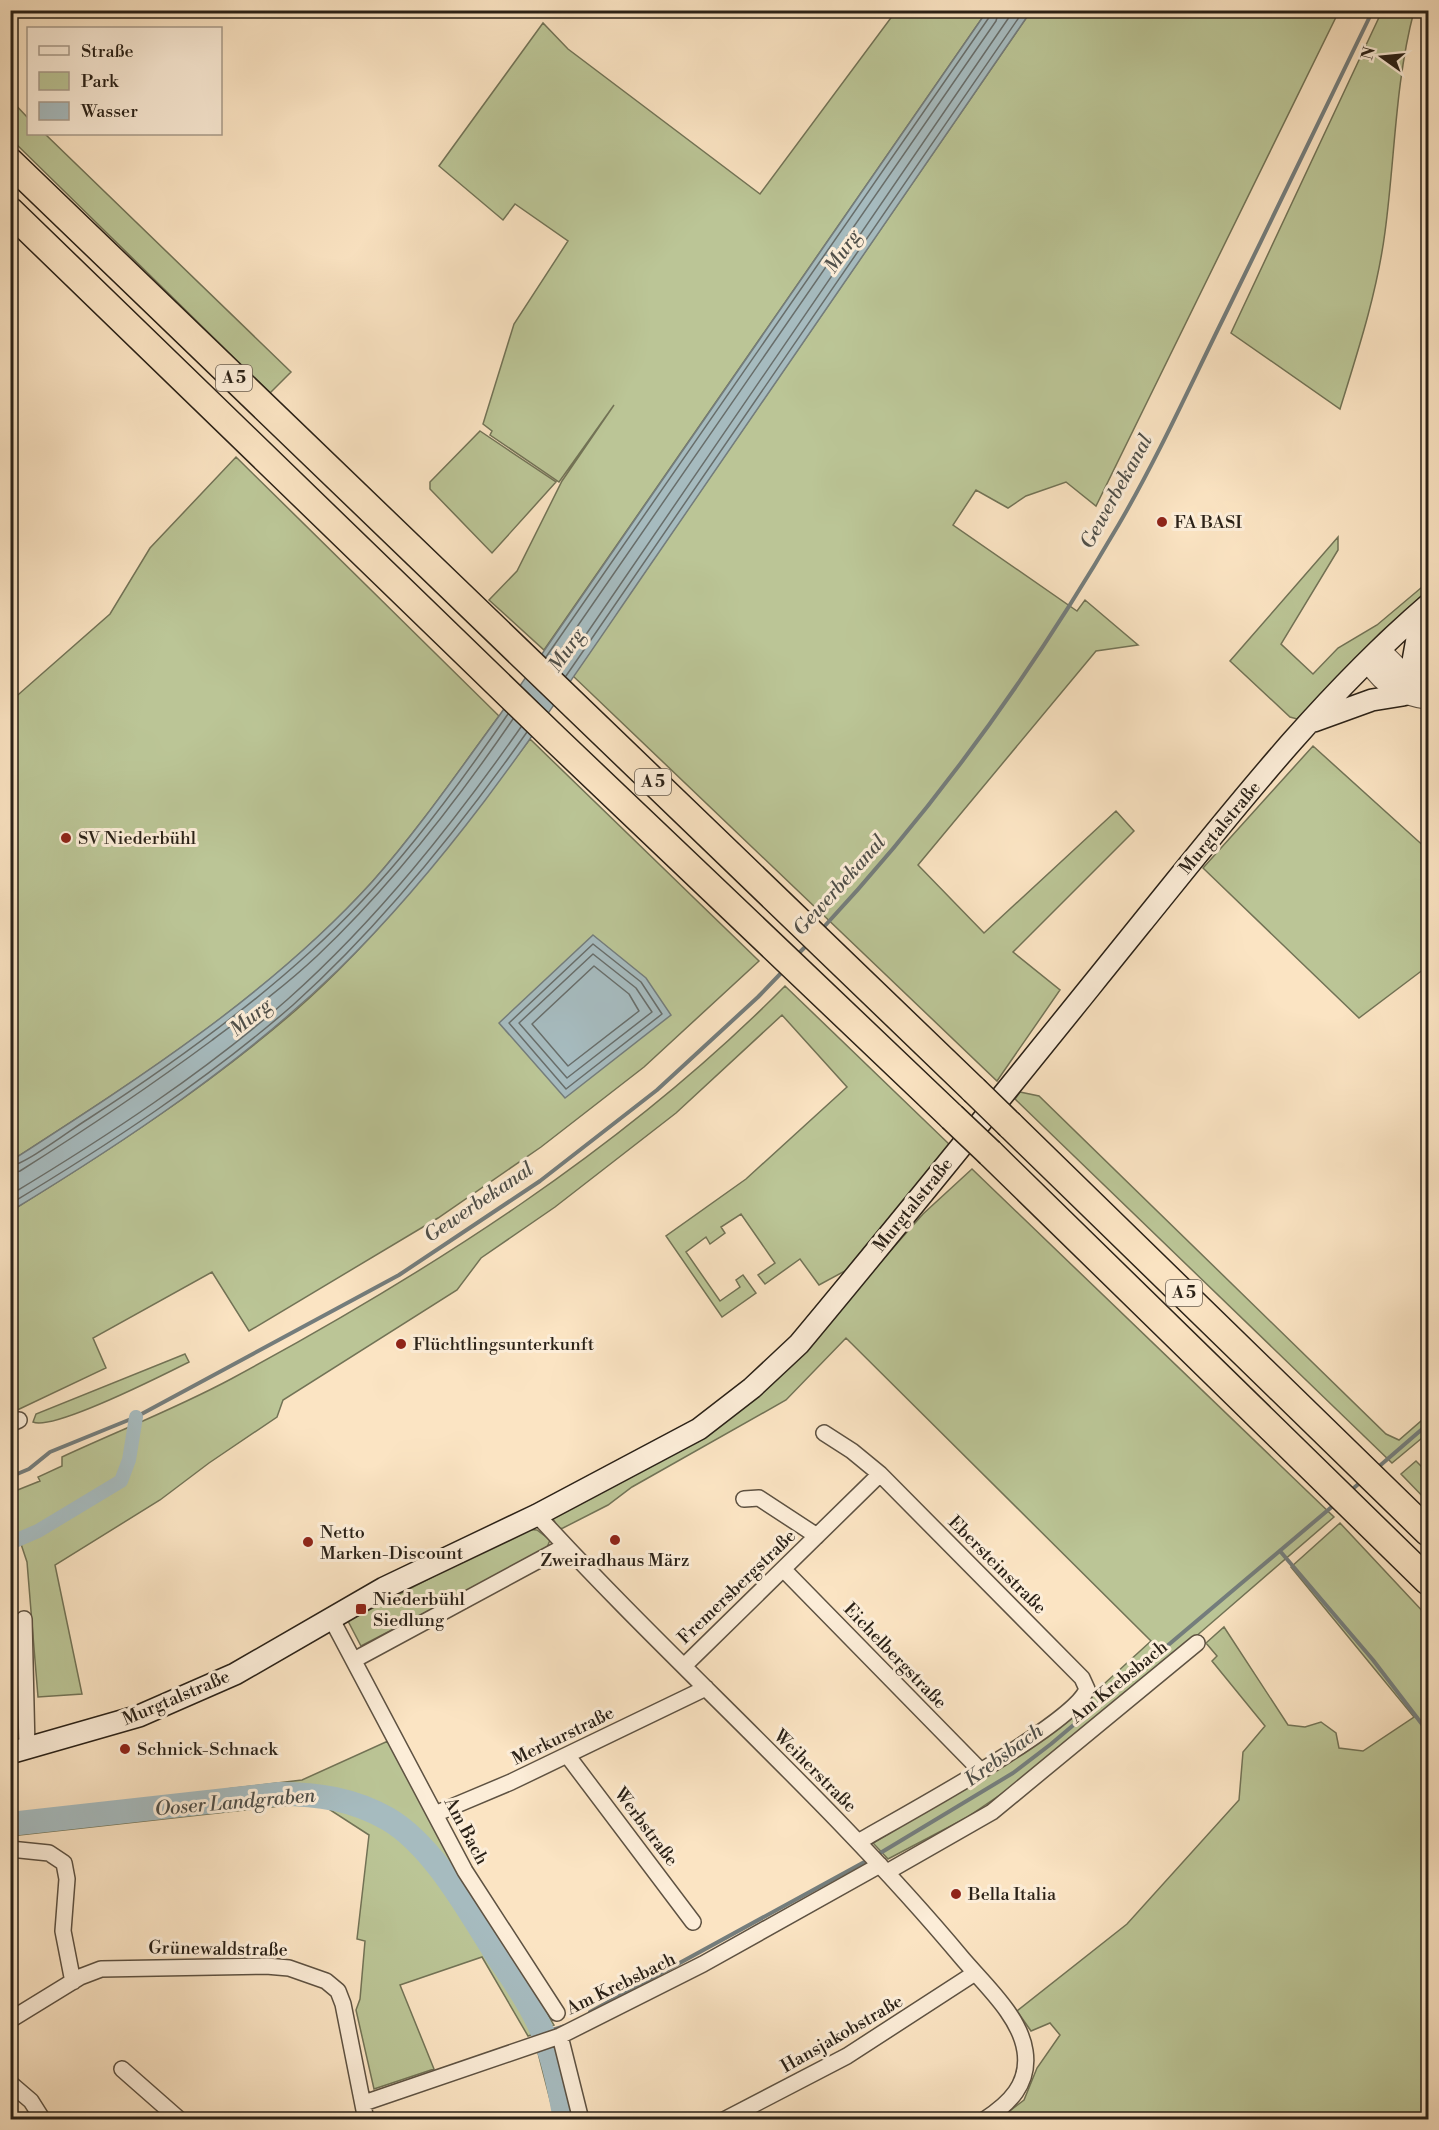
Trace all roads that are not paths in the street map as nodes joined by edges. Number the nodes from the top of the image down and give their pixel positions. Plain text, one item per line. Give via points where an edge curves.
1 (10, 162) edge
2 (10, 211) edge
3 (1425, 608) edge
4 (1374, 656) junction
5 (1420, 692) edge
6 (1308, 724) junction
7 (824, 1433) dead end
8 (880, 1474) junction
9 (744, 1498) dead end
10 (537, 1515) junction
11 (1428, 1532) edge
12 (817, 1536) junction
13 (565, 1546) junction
14 (783, 1569) junction
15 (1428, 1581) edge
16 (331, 1618) junction
17 (24, 1619) dead end
18 (1197, 1643) dead end
19 (354, 1660) junction
20 (684, 1666) junction
21 (706, 1688) junction
22 (19, 1751) edge
23 (567, 1755) junction
24 (980, 1770) junction
25 (435, 1814) junction
26 (858, 1842) junction
27 (10, 1849) edge
28 (878, 1863) junction
29 (693, 1922) dead end
30 (975, 1973) junction
31 (73, 1982) junction
32 (557, 2013) dead end
33 (10, 2020) edge
34 (555, 2038) junction
35 (122, 2069) dead end
36 (10, 2083) edge
37 (364, 2103) junction
38 (43, 2120) edge
39 (180, 2120) edge
40 (366, 2120) edge
41 (581, 2120) edge
42 (724, 2120) edge
43 (984, 2120) edge

1 - 11 highway, A 5, bridge
2 - 15 highway, A 5, bridge via 990,1153
3 - 4 main road, Murgtalstraße
3 - 5 main road via 1413,661
4 - 5 street via 1389,686
4 - 6 main road, Murgtalstraße
5 - 6 main road via 1372,700
6 - 10 main road, Murgtalstraße via 799,1344 752,1388 699,1429
7 - 8 street
8 - 12 street, Fremersbergstraße
8 - 24 street, Ebersteinstraße via 1085,1683 1084,1695 1054,1722
9 - 12 street, Fremersbergstraße via 759,1498
10 - 13 street, Weiherstraße
10 - 16 main road, Murgtalstraße via 384,1588
12 - 14 street, Fremersbergstraße
13 - 19 street
13 - 20 street, Weiherstraße
14 - 20 street, Fremersbergstraße
14 - 24 street, Eichelbergstraße
16 - 19 street
16 - 22 main road, Murgtalstraße via 235,1674 179,1701
17 - 22 street
18 - 28 street, Am Krebsbach via 992,1812
19 - 25 street, Am Bach
20 - 21 street, Weiherstraße
21 - 23 street, Merkurstraße
21 - 26 street, Weiherstraße
23 - 25 street, Merkurstraße
23 - 29 street, Werbstraße
24 - 26 street
25 - 32 street, Am Bach via 487,1908
26 - 28 street, Weiherstraße
27 - 31 street via 49,1853 64,1863 67,1879 63,1930
28 - 30 street, Weiherstraße
28 - 34 street, Am Krebsbach via 703,1964
30 - 42 street, Hansjakobstraße via 847,2056
30 - 43 street, Weiherstraße via 1022,2038 1026,2063 1016,2094
31 - 33 street, Grünewaldstraße
31 - 37 street, Grünewaldstraße via 101,1969 145,1967 266,1966 314,1975 338,1991
34 - 37 street, Am Krebsbach
34 - 41 street
35 - 39 street
36 - 38 street via 31,2101
37 - 40 street, Grünewaldstraße

